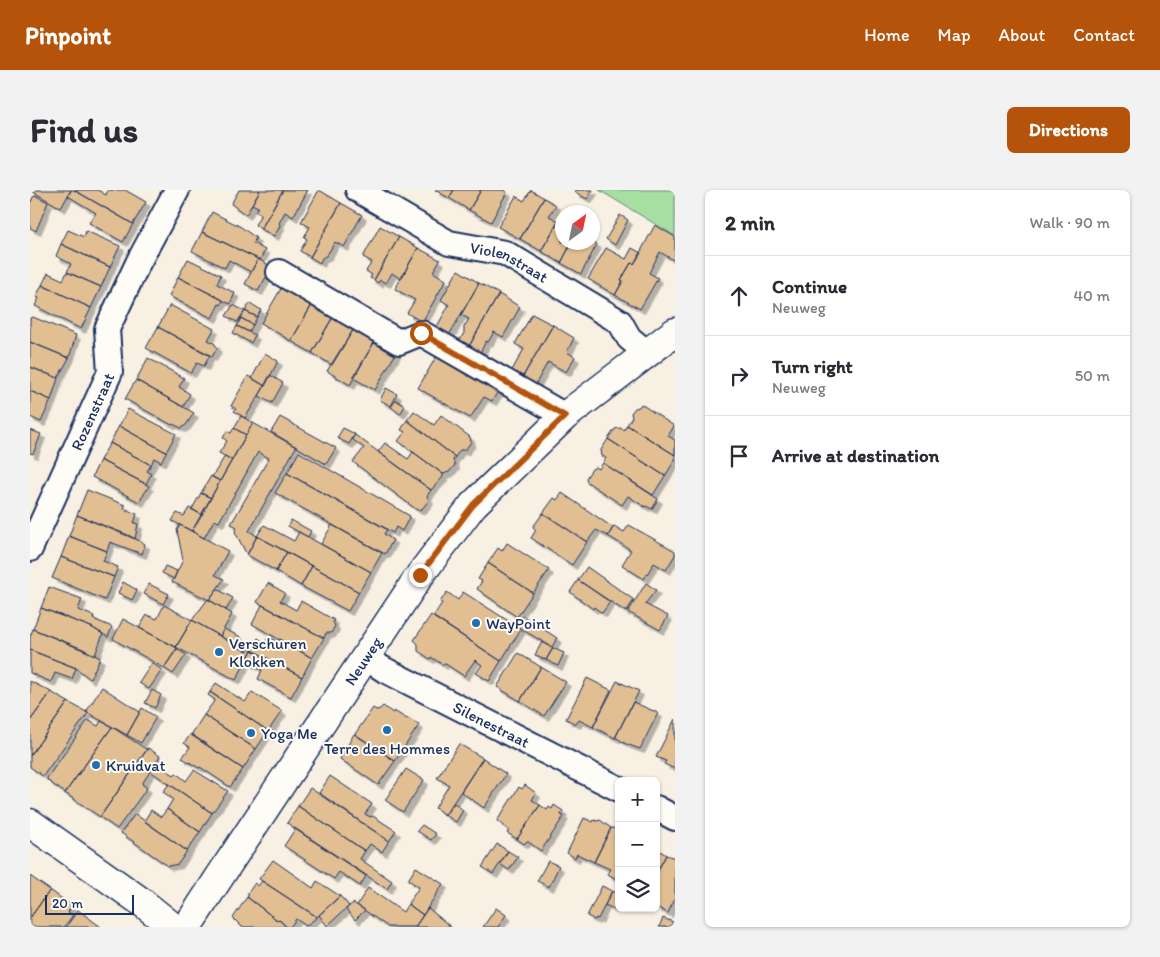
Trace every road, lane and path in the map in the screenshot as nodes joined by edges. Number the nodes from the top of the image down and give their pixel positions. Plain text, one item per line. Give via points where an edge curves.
1 (176, 190) edge
2 (358, 190) edge
3 (279, 272) dead end
4 (675, 332) edge
5 (646, 354) junction
6 (565, 416) junction
7 (30, 549) edge
8 (366, 658) junction
9 (615, 787) edge
10 (660, 810) edge
11 (675, 818) edge
12 (30, 823) edge
13 (173, 927) edge
14 (187, 927) edge

1 - 7 street, Rozenstraat via 107,330 110,372
2 - 5 street, Violenstraat via 449,243 505,253 620,322 629,338
3 - 6 street via 399,342 421,333
4 - 5 street, Neuweg
5 - 6 street, Neuweg
6 - 8 street, Neuweg via 473,505 420,575
8 - 9 street, Silenestraat
8 - 14 street, Neuweg
10 - 11 street
12 - 13 street

